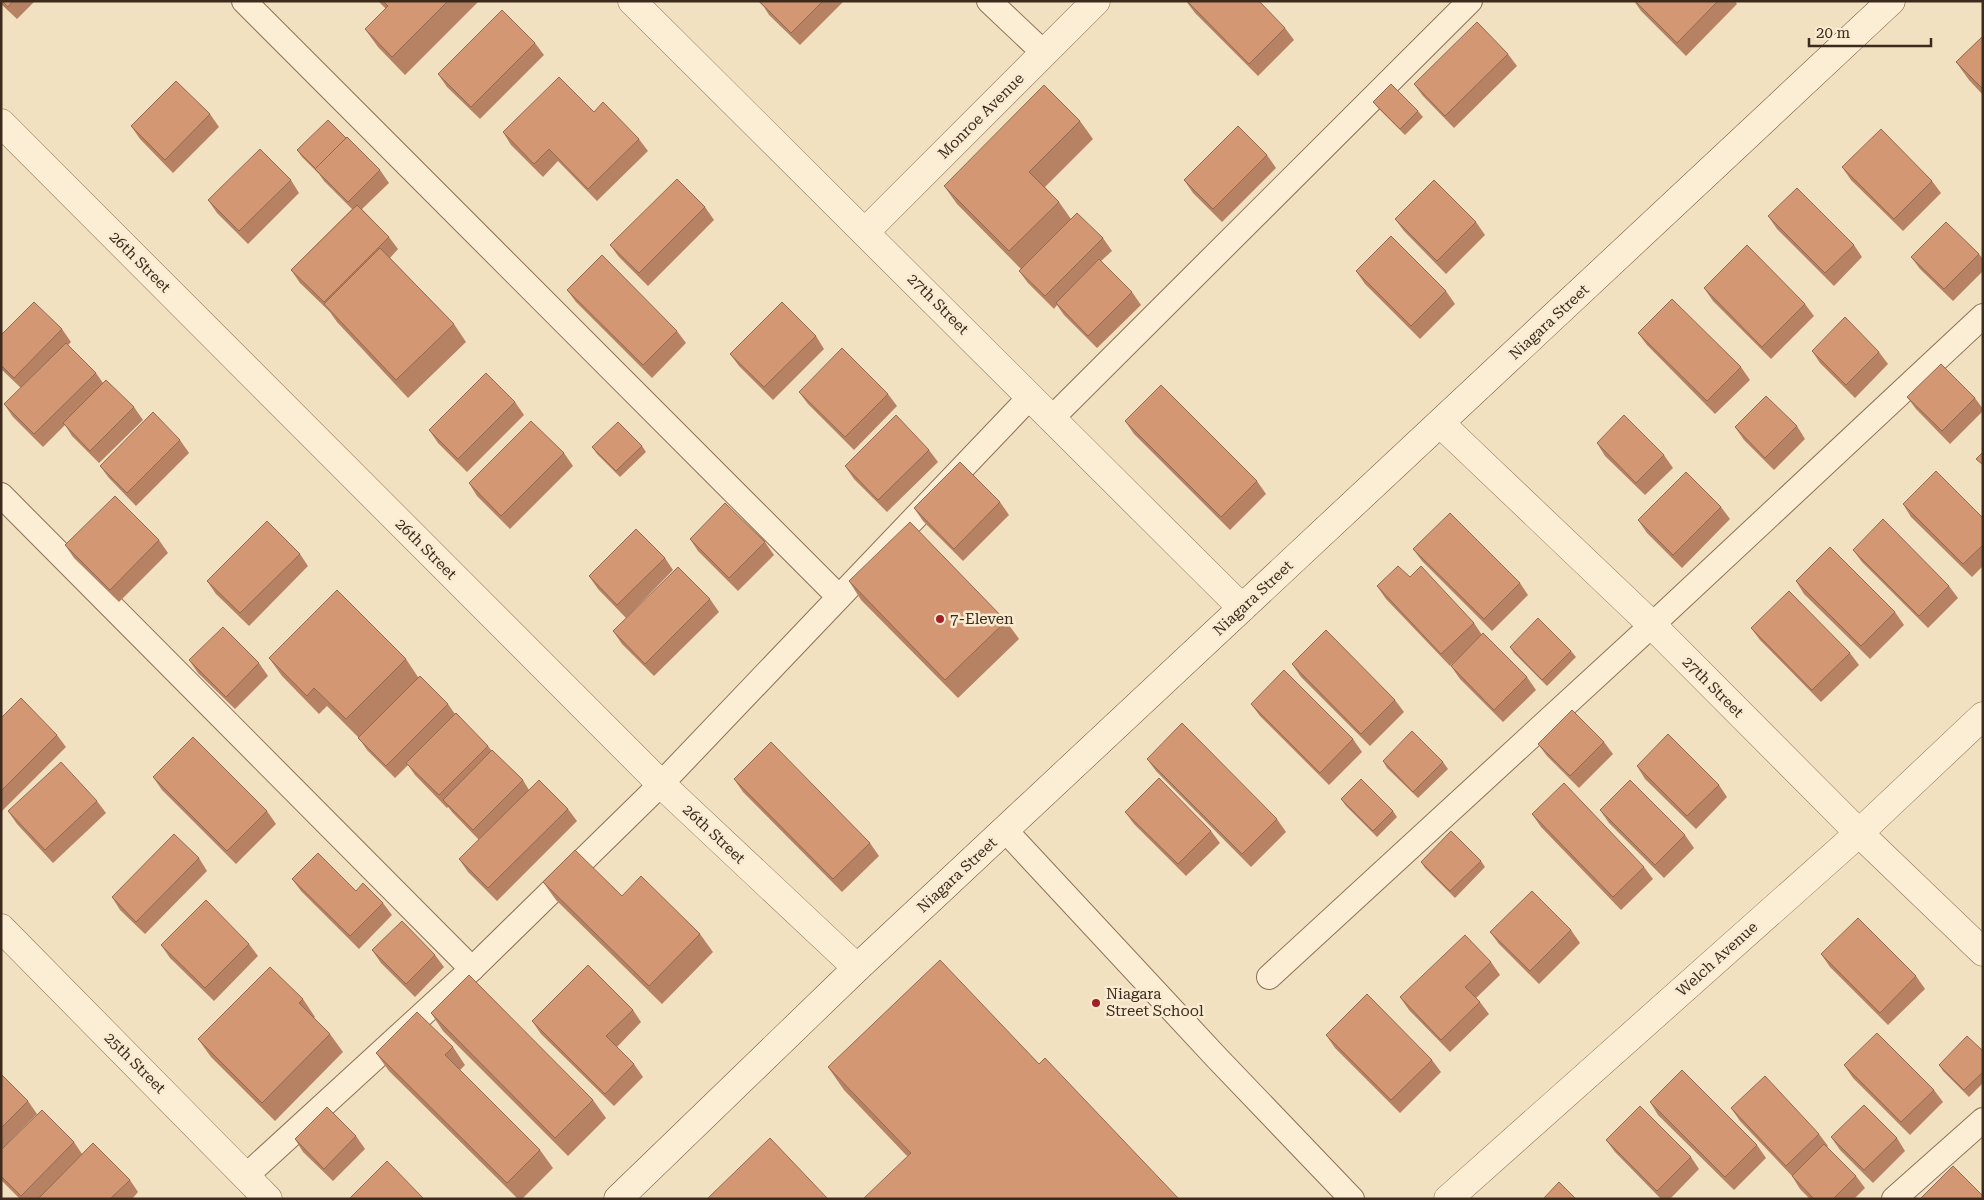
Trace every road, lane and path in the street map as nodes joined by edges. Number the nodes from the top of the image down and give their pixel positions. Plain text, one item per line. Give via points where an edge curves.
1 (244, 1) edge
2 (632, 1) edge
3 (989, 1) edge
4 (1096, 1) edge
5 (1470, 1) edge
6 (1891, 1) edge
7 (1044, 53) junction
8 (1, 123) edge
9 (865, 232) junction
10 (1983, 316) edge
11 (1030, 397) junction
12 (1052, 418) junction
13 (1441, 424) junction
14 (1, 495) edge
15 (839, 597) junction
16 (1242, 608) junction
17 (1652, 625) junction
18 (1983, 716) edge
19 (661, 784) junction
20 (1005, 830) junction
21 (1859, 832) junction
22 (1, 928) edge
23 (1983, 952) edge
24 (857, 968) junction
25 (472, 969) junction
26 (1269, 976) dead end
27 (1983, 1120) edge
28 (246, 1176) junction
29 (268, 1199) edge
30 (618, 1199) edge
31 (1352, 1199) edge
32 (1448, 1199) edge
33 (1894, 1199) edge

1 - 15 lane
2 - 9 street, 27th Street
3 - 7 lane
4 - 7 street, Monroe Avenue
5 - 12 lane
6 - 13 street, Niagara Street
7 - 9 street, Monroe Avenue
8 - 19 street, 26th Street
9 - 11 street, 27th Street
10 - 17 lane
11 - 12 street, 27th Street
11 - 15 lane
12 - 16 street, 27th Street
13 - 16 street, Niagara Street
13 - 17 street, 27th Street
14 - 25 lane
15 - 19 lane
16 - 20 street, Niagara Street
17 - 21 street, 27th Street
17 - 26 lane
18 - 21 street, Welch Avenue
19 - 24 street, 26th Street
19 - 25 lane
20 - 24 street, Niagara Street
20 - 31 lane
21 - 23 street, 27th Street
21 - 32 street, Welch Avenue
22 - 28 street, 25th Street
24 - 30 street, Niagara Street
25 - 28 lane
27 - 33 lane
28 - 29 street, 25th Street

